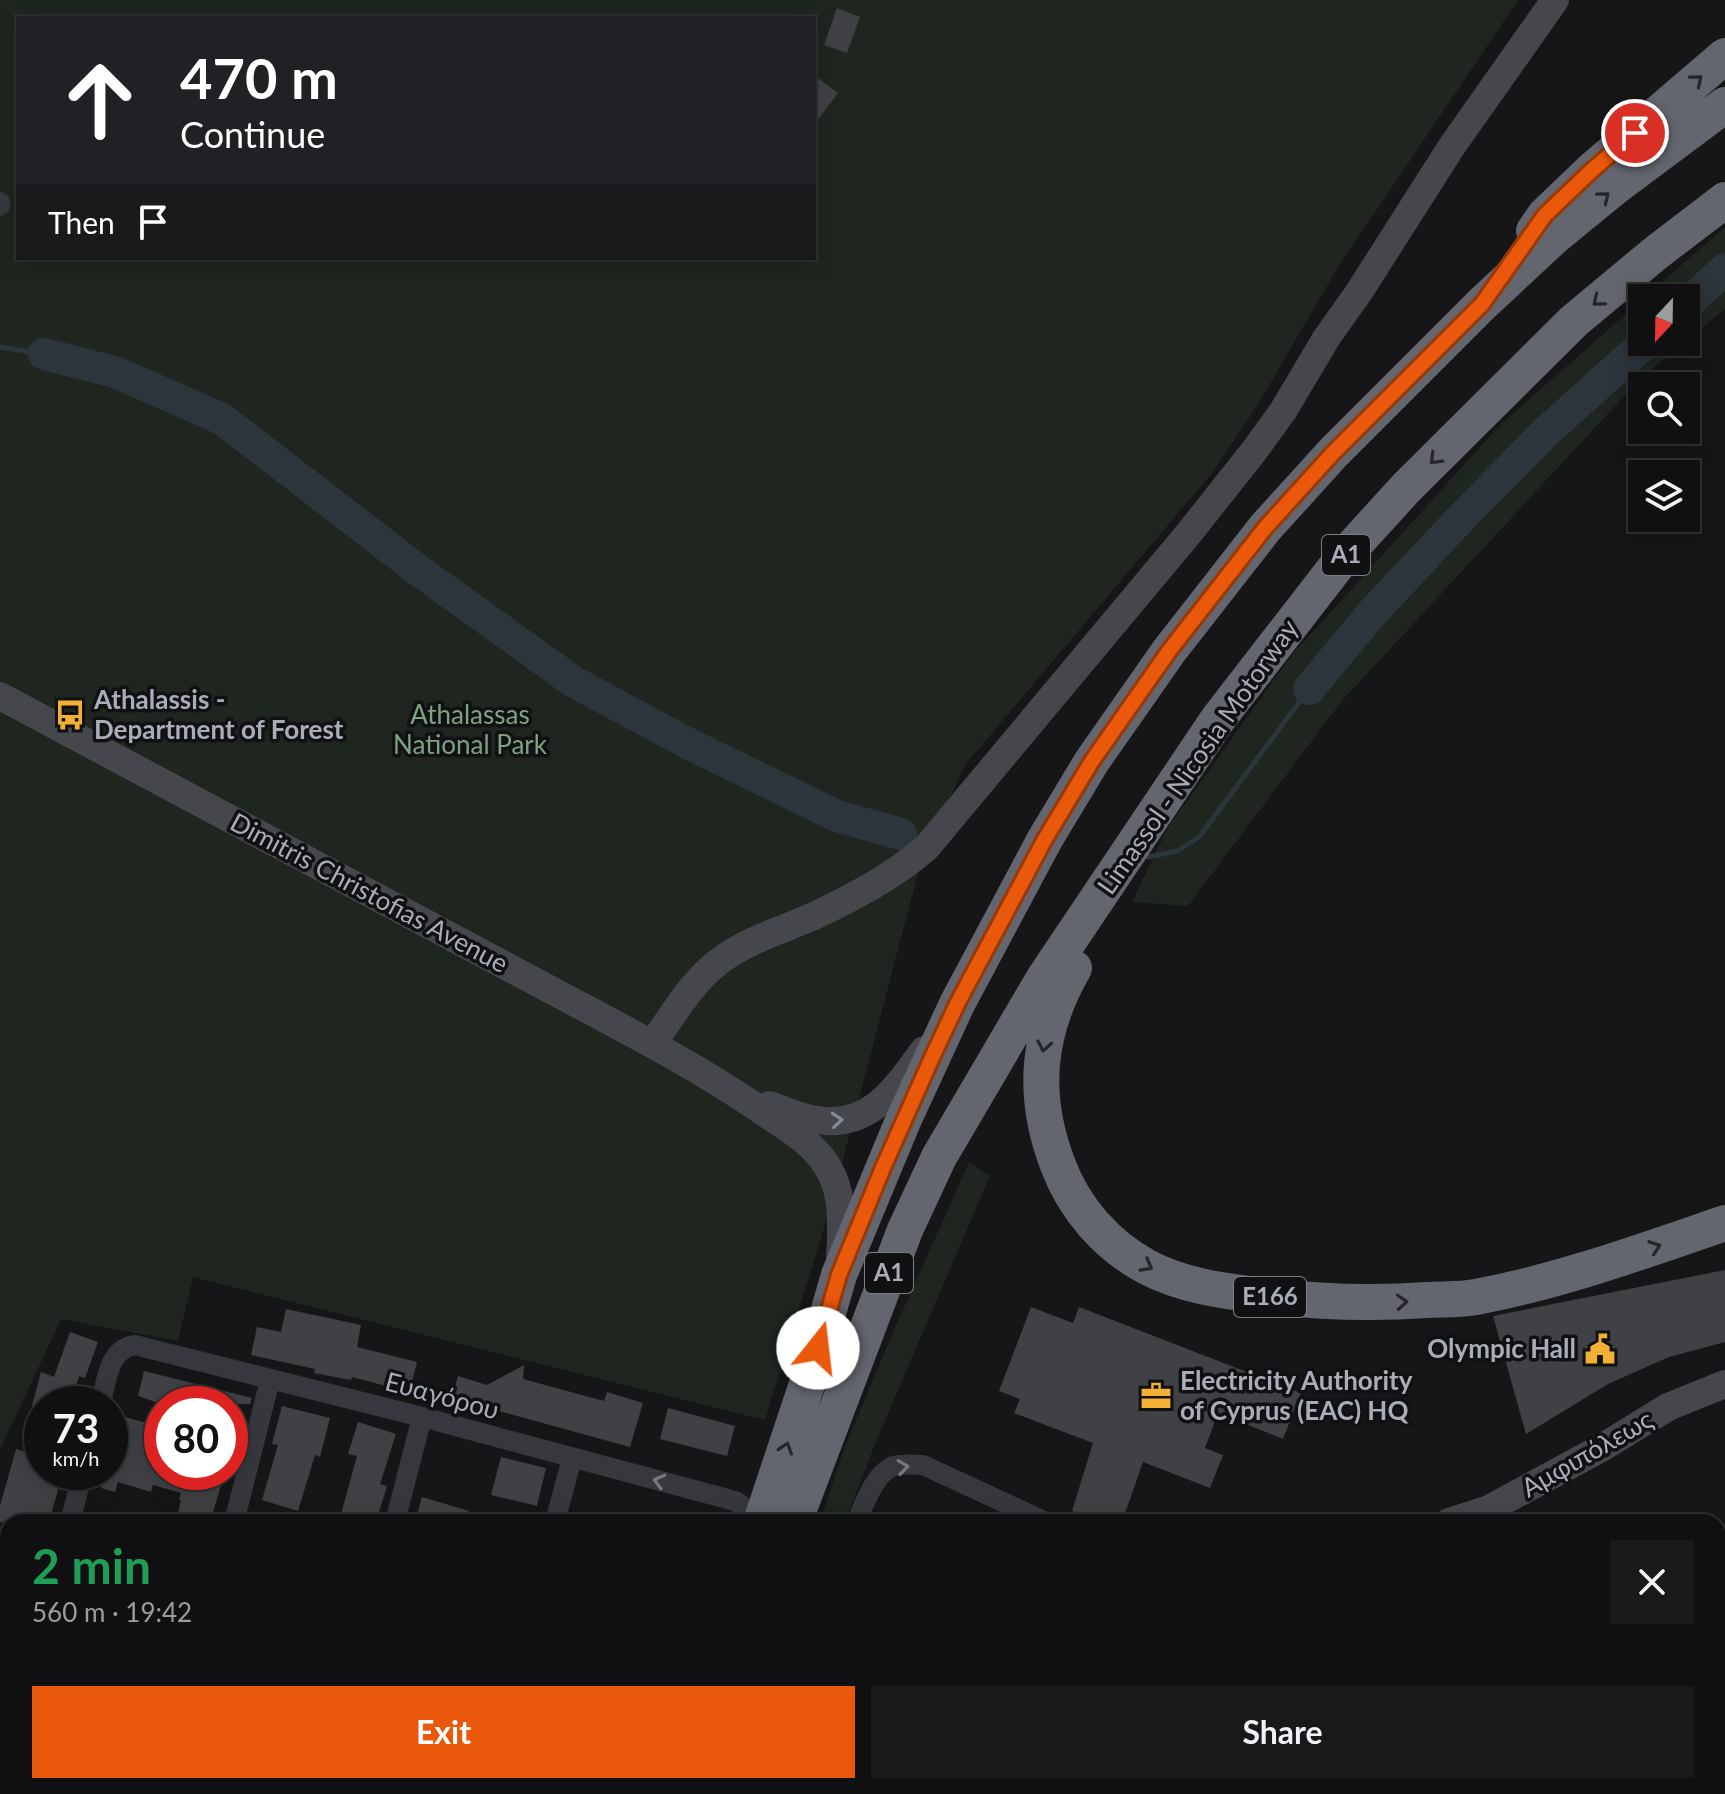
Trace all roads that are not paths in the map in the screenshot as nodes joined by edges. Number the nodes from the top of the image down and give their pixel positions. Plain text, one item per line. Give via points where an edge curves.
1 (1537, 0) edge
2 (1555, 0) edge
3 (1725, 56) edge
4 (1725, 105) edge
5 (1725, 200) edge
6 (1482, 304) junction
7 (1327, 337) junction
8 (0, 696) edge
9 (1218, 719) junction
10 (687, 997) junction
11 (957, 1004) junction
12 (1009, 1036) junction
13 (652, 1044) junction
14 (690, 1067) junction
15 (735, 1093) junction
16 (1725, 1223) edge
17 (839, 1275) junction
18 (270, 1380) junction
19 (1725, 1384) edge
20 (106, 1386) edge
21 (422, 1417) junction
22 (572, 1458) junction
23 (78, 1490) edge
24 (72, 1514) edge
25 (236, 1514) edge
26 (397, 1514) edge
27 (557, 1514) edge
28 (747, 1514) edge
29 (750, 1514) edge
30 (797, 1514) edge
31 (814, 1514) edge
32 (860, 1514) edge
33 (1029, 1514) edge
34 (1474, 1514) edge

1 - 7 main road via 1400,204 1348,289
2 - 7 main road
6 -> 3 highway via 1545,215
6 -> 4 highway, A1 via 1615,187
5 -> 9 highway, Limassol - Nicosia Motorway / A1 via 1574,321 1406,488 1345,555
6 - 11 highway, A1 via 1265,528 1169,651 1045,839
7 - 10 main road via 1254,451 926,848 874,885 733,951
8 - 13 main road, Dimitris Christofias Avenue
9 - 12 highway, Limassol - Nicosia Motorway / A1
9 -> 16 highway, E166 via 1071,973 1045,1037 1041,1088 1050,1144 1078,1205 1099,1230 1147,1267 1174,1279 1236,1293 1385,1303 1473,1297 1585,1271
10 - 13 main road
10 - 14 main road via 677,1045
15 -> 11 main road, Dimitris Christofias Avenue via 820,1121 861,1115 891,1093
11 - 17 highway, A1
12 - 30 highway, A1 via 939,1157 905,1230
12 - 31 highway
13 - 14 main road, Dimitris Christofias Avenue
14 - 15 main road, Dimitris Christofias Avenue
15 - 17 main road, Dimitris Christofias Avenue via 799,1137 830,1169 842,1217
29 -> 17 highway, A1 via 811,1372
18 - 20 street, Ευαγόρου via 135,1345 122,1348 114,1358
18 - 21 street, Ευαγόρου
18 - 25 street
19 - 34 main road, Αμφιπόλεως via 1668,1407
21 - 22 street, Ευαγόρου
21 - 26 street
22 - 27 street
28 -> 22 street, Ευαγόρου
23 - 24 street
32 -> 33 street via 876,1480 892,1466 904,1465 923,1465

